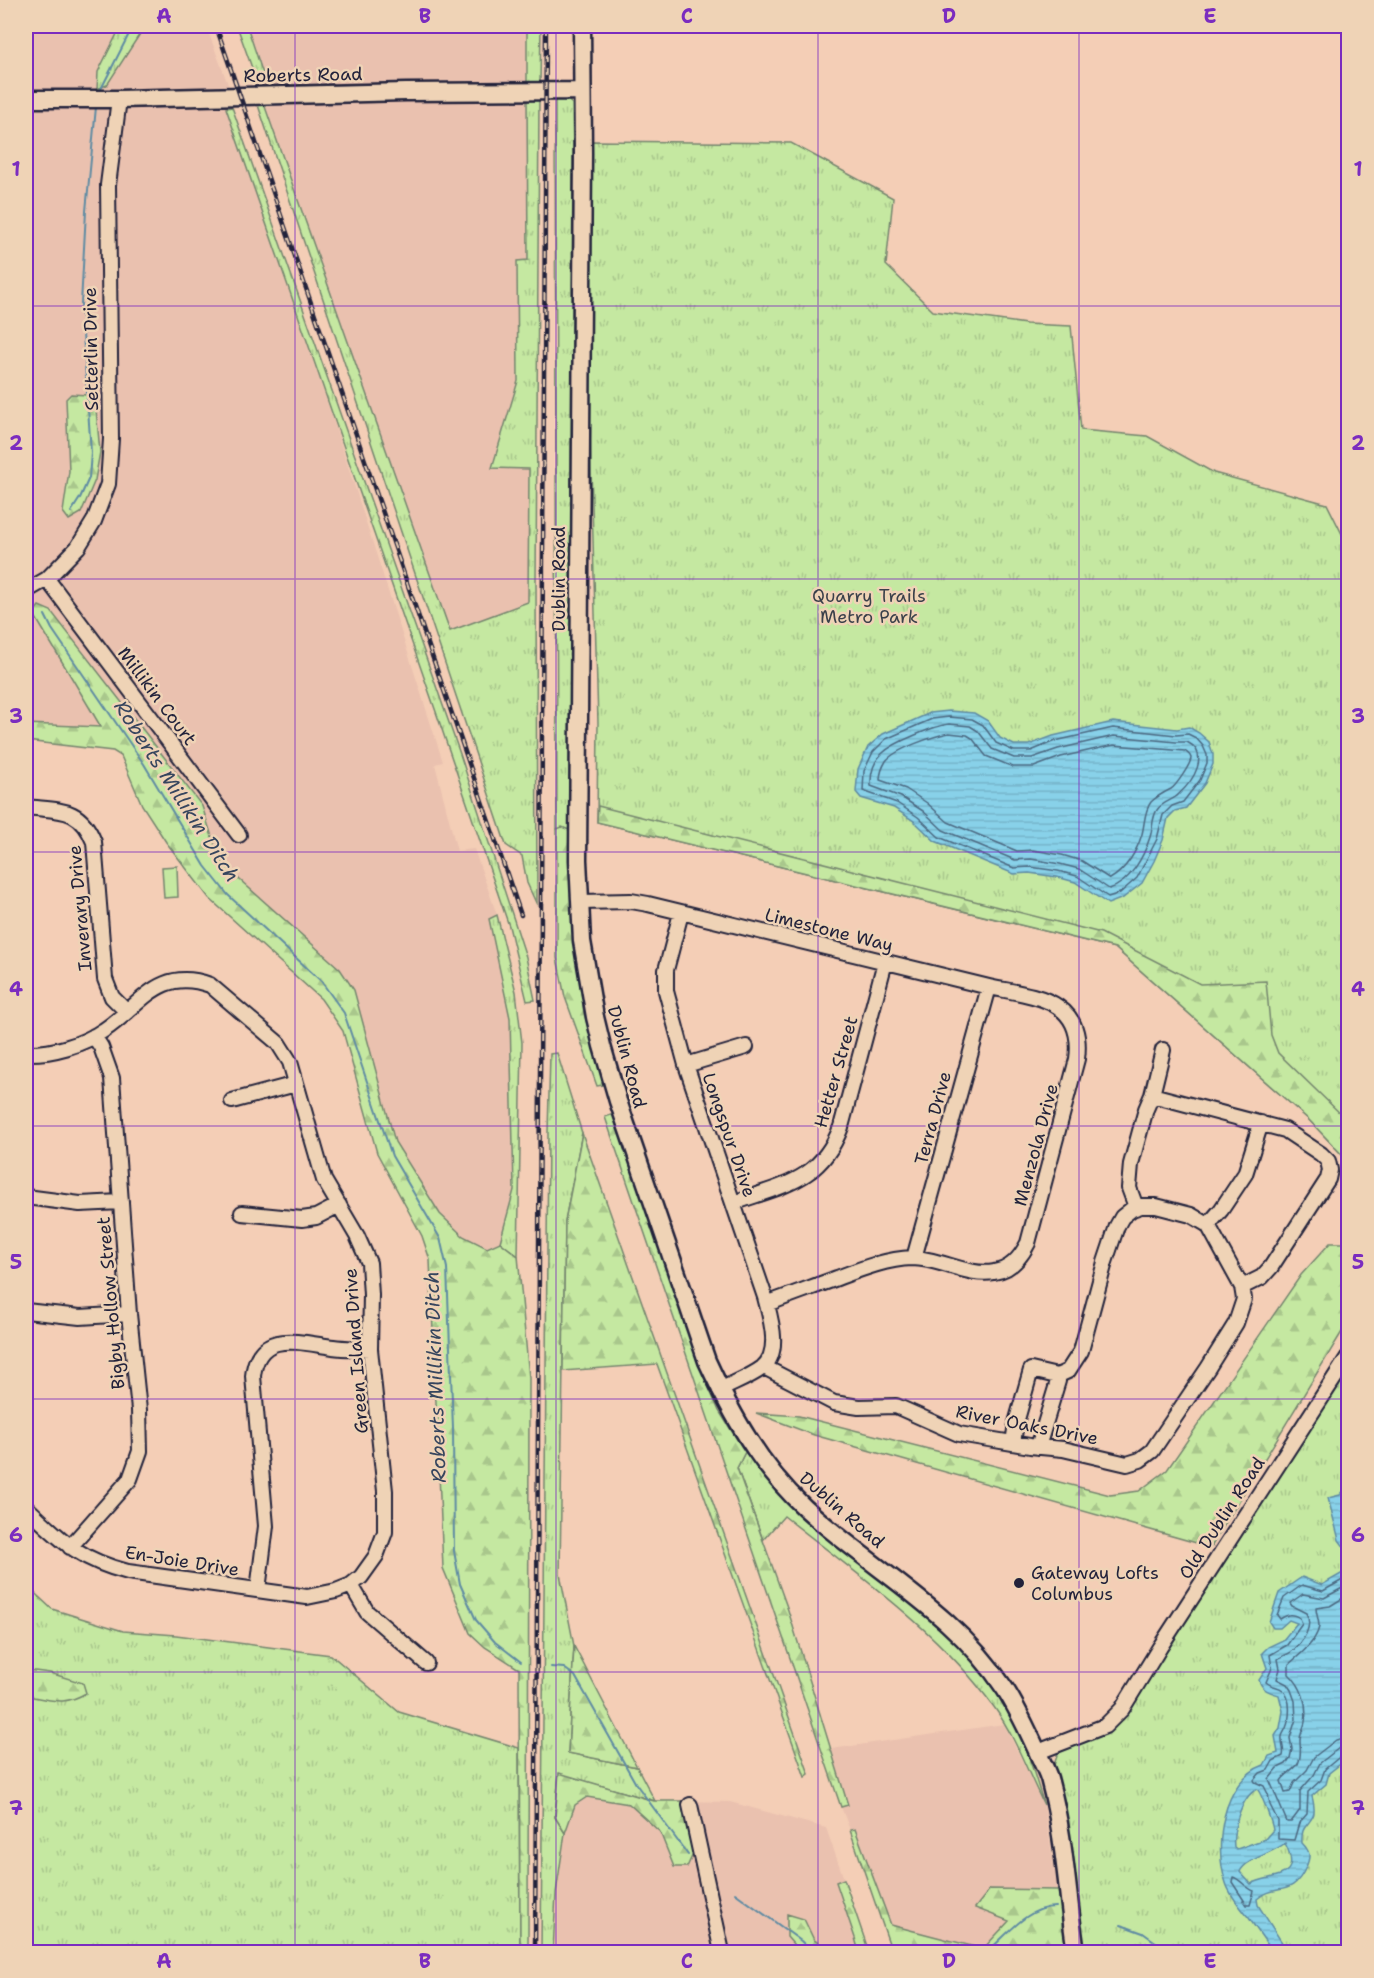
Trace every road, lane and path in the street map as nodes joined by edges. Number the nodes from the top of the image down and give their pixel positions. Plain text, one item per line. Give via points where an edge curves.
1 (582, 26) edge
2 (582, 91) junction
3 (26, 99) edge
4 (119, 99) junction
5 (46, 579) junction
6 (26, 591) edge
7 (26, 807) edge
8 (238, 835) dead end
9 (580, 902) junction
10 (681, 913) junction
11 (885, 962) junction
12 (989, 987) junction
13 (127, 1012) junction
14 (1065, 1012) joint
15 (94, 1036) junction
16 (746, 1047) dead end
17 (1163, 1050) dead end
18 (26, 1053) edge
19 (686, 1065) junction
20 (296, 1084) junction
21 (1152, 1095) junction
22 (232, 1101) dead end
23 (1261, 1123) junction
24 (26, 1197) edge
25 (121, 1202) junction
26 (733, 1203) junction
27 (339, 1205) junction
28 (1136, 1207) junction
29 (242, 1213) dead end
30 (1208, 1225) junction
31 (914, 1258) junction
32 (1242, 1287) junction
33 (767, 1304) junction
34 (26, 1311) edge
35 (129, 1314) junction
36 (370, 1348) junction
37 (1348, 1357) edge
38 (764, 1366) junction
39 (1057, 1376) junction
40 (720, 1390) junction
41 (1013, 1443) junction
42 (1038, 1447) junction
43 (26, 1507) edge
44 (70, 1547) junction
45 (351, 1585) junction
46 (258, 1590) junction
47 (426, 1663) dead end
48 (1038, 1752) junction
49 (690, 1805) dead end
50 (722, 1953) edge
51 (1076, 1953) edge

1 - 2 main road, Dublin Road
2 - 4 main road, Roberts Road
2 - 9 main road, Dublin Road via 577,762
3 - 4 main road, Roberts Road
4 - 5 street, Setterlin Drive via 108,185 108,484 88,533
5 - 6 street, Setterlin Drive
5 - 8 street, Millikin Court
7 - 13 street, Inverary Drive via 63,811 78,817 89,828 94,842 105,979 112,997
9 - 10 street, Limestone Way via 631,901
9 - 40 main road, Dublin Road via 585,965 605,1057
10 - 11 street, Limestone Way
10 - 19 street, Longspur Drive via 666,979
11 - 12 street, Limestone Way
11 - 26 street, Hetter Street via 841,1127 829,1152 810,1173 797,1180
12 - 14 street, Limestone Way via 1038,997
12 - 31 street, Terra Drive
13 - 15 street
13 - 20 street, Green Island Drive via 142,996 164,983 202,974 278,1043 290,1062
14 - 31 street, Menzola Drive via 1077,1034 1077,1059 1024,1252 1003,1270 993,1273
15 - 18 street via 73,1045
15 - 25 street, Bigby Hollow Street via 112,1078
16 - 19 street
17 - 21 street
19 - 26 street, Longspur Drive
20 - 22 street
20 - 27 street, Green Island Drive via 318,1165
21 - 23 street
21 - 28 street via 1131,1164 1130,1188
23 - 30 street via 1245,1174
23 - 32 street via 1285,1130 1321,1154 1330,1170 1271,1267 1262,1277
24 - 25 street via 80,1204
25 - 35 street, Bigby Hollow Street
26 - 33 street, Longspur Drive
27 - 29 street via 316,1217 302,1219
27 - 36 street, Green Island Drive via 369,1263
28 - 30 street via 1172,1209
28 - 39 street via 1117,1226 1081,1351 1068,1371
30 - 32 street
31 - 33 street via 872,1265
32 - 42 street, River Oaks Drive via 1244,1299 1236,1323 1169,1428 1145,1457 1127,1464
33 - 38 street, Longspur Drive via 773,1329 770,1356
34 - 35 street via 80,1317
35 - 44 street, Bigby Hollow Street via 140,1451 130,1479
36 - 45 street, Green Island Drive via 385,1491 385,1532 370,1567
36 - 46 street via 335,1348 301,1341 261,1345 253,1376 266,1526
37 - 48 street, Old Dublin Road via 1122,1709 1105,1726
38 - 40 street
38 - 41 street, River Oaks Drive via 834,1403 896,1406 959,1434
39 - 41 street via 1031,1370
39 - 42 street
40 - 48 main road, Dublin Road via 746,1438 792,1495 952,1625 983,1658 1006,1690
41 - 42 street, River Oaks Drive
43 - 44 street, En-Joie Drive
44 - 46 street, En-Joie Drive via 90,1560 128,1572
45 - 46 street, En-Joie Drive via 307,1597
45 - 47 street via 367,1612
48 - 51 main road, Dublin Road via 1050,1780 1058,1819
49 - 50 street

